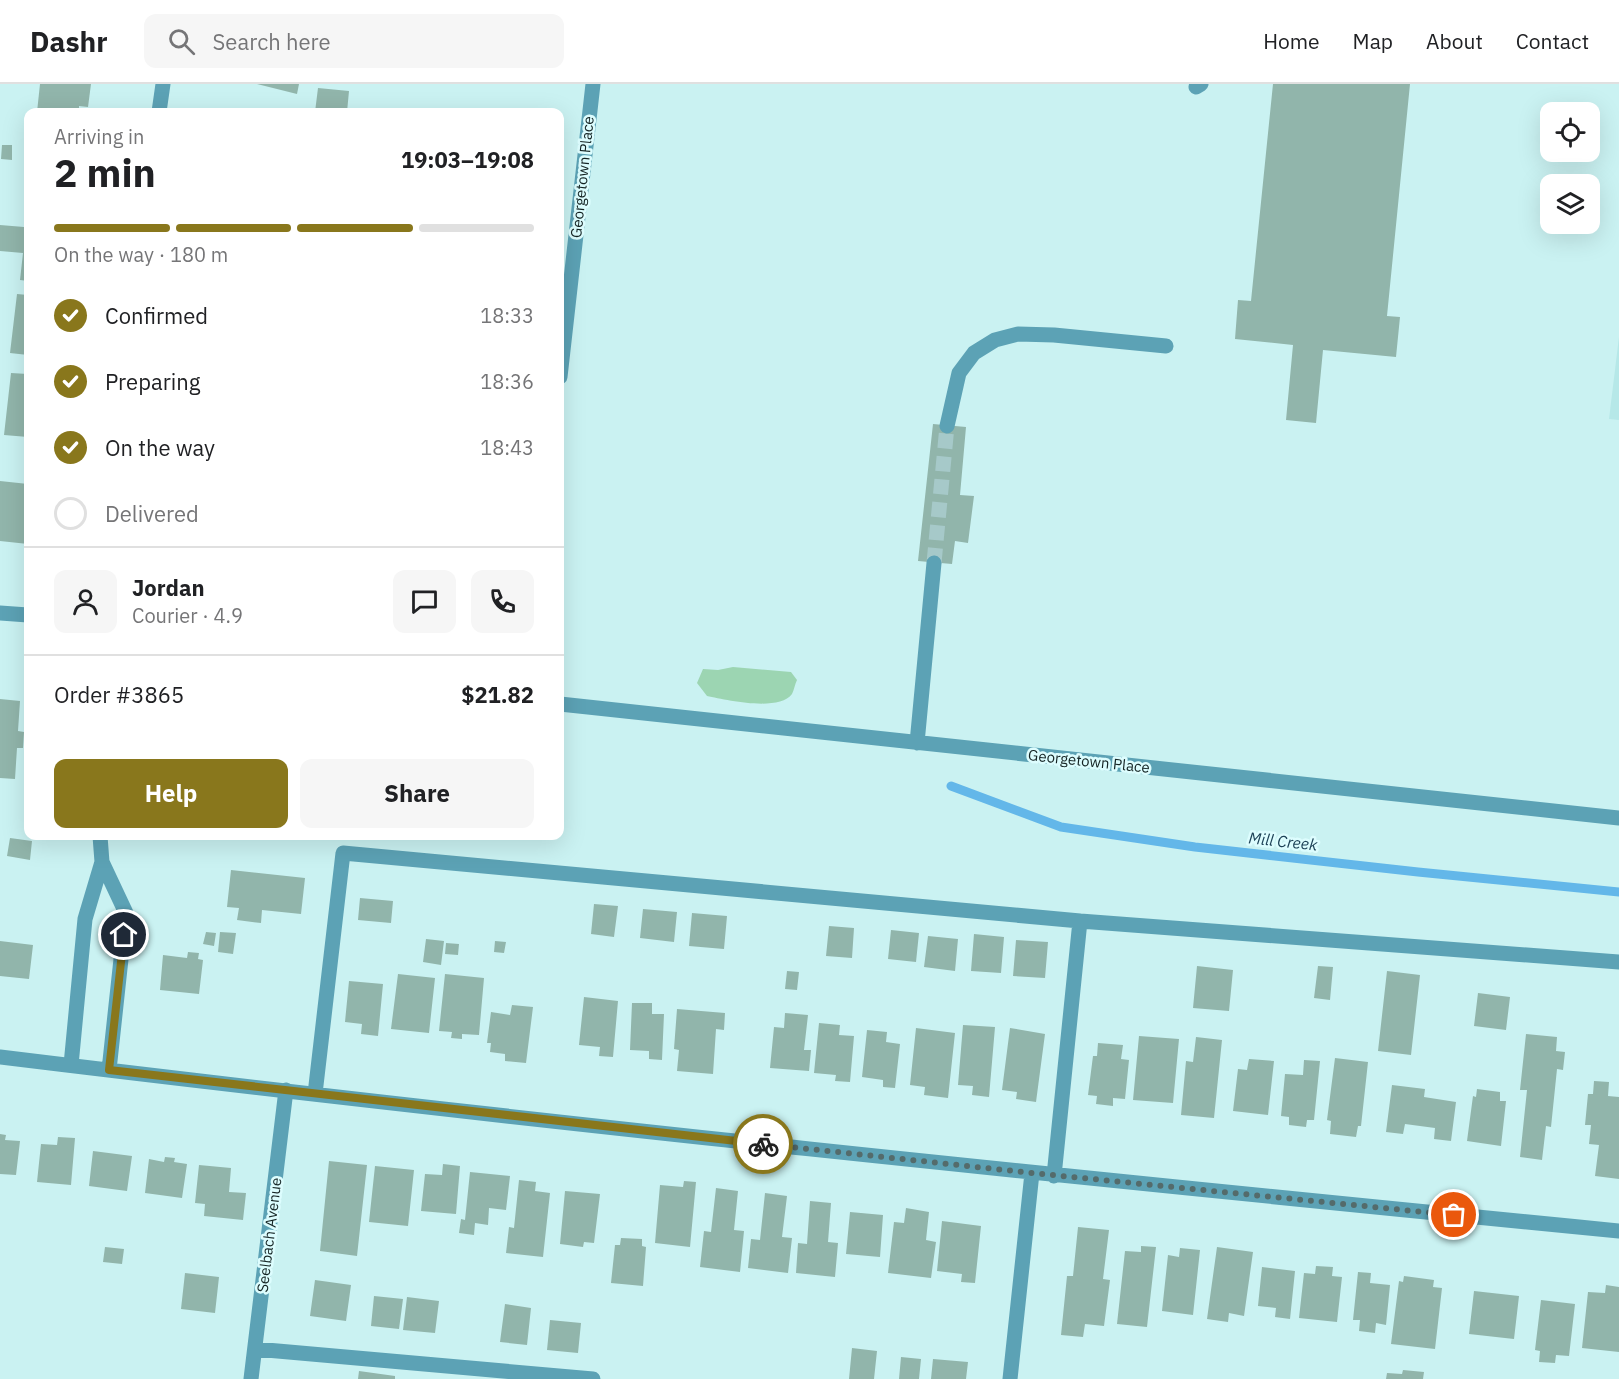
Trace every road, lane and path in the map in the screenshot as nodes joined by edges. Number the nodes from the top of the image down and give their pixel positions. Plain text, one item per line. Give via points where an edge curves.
1 (163, 84) edge
2 (593, 84) edge
3 (160, 108) edge
4 (564, 341) edge
5 (1166, 346) dead end
6 (947, 426) tunnel mouth
7 (934, 563) tunnel mouth
8 (0, 613) edge
9 (24, 615) edge
10 (564, 704) edge
11 (917, 742) junction
12 (1619, 818) edge
13 (100, 840) edge
14 (102, 862) junction
15 (1080, 921) junction
16 (1619, 962) edge
17 (0, 1057) edge
18 (70, 1065) junction
19 (109, 1070) junction
20 (286, 1090) junction
21 (315, 1094) junction
22 (1032, 1173) junction
23 (1054, 1176) junction
24 (1619, 1231) edge
25 (255, 1349) junction
26 (252, 1379) edge
27 (593, 1379) edge
28 (1010, 1379) edge

1 - 3 street
2 - 4 street, Georgetown Place
5 - 6 street via 1054,335 1018,334 995,340 974,353 959,374
7 - 11 street
8 - 9 street
10 - 11 street, Georgetown Place
11 - 12 street, Georgetown Place
13 - 14 street
14 - 18 street via 85,919
14 - 19 street via 126,913
15 - 16 street
15 - 21 street via 343,853
15 - 23 street
17 - 18 street
18 - 19 street
19 - 20 street
20 - 21 street
20 - 25 street, Seelbach Avenue
21 - 22 street
22 - 23 street
22 - 28 street
23 - 24 street
25 - 26 street, Seelbach Avenue
25 - 27 street

